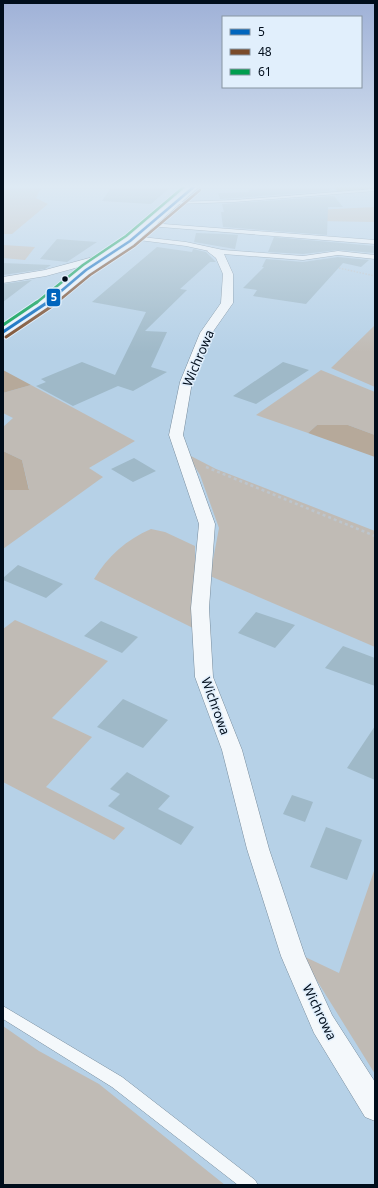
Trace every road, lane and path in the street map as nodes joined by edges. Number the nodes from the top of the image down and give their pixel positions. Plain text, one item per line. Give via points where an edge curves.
1 (130, 240) edge
2 (148, 240) edge
3 (354, 240) edge
4 (375, 242) edge
5 (212, 251) junction
6 (108, 256) junction
7 (375, 257) edge
8 (3, 280) edge
9 (3, 332) edge
10 (182, 456) junction
11 (375, 536) edge
12 (3, 1012) edge
13 (375, 1107) edge
14 (250, 1185) edge

1 - 6 street
2 - 5 lane via 186,244
3 - 4 lane
5 - 7 lane via 303,258 338,253
5 - 10 street, Wichrowa via 220,256 228,274 227,303 206,333 186,382 176,435
6 - 8 street via 46,273
6 - 9 street via 86,270 48,302
10 - 11 path via 244,484
10 - 13 street, Wichrowa via 207,524 200,608 205,678 232,750 258,849 293,956 323,1024
12 - 14 lane via 117,1082

